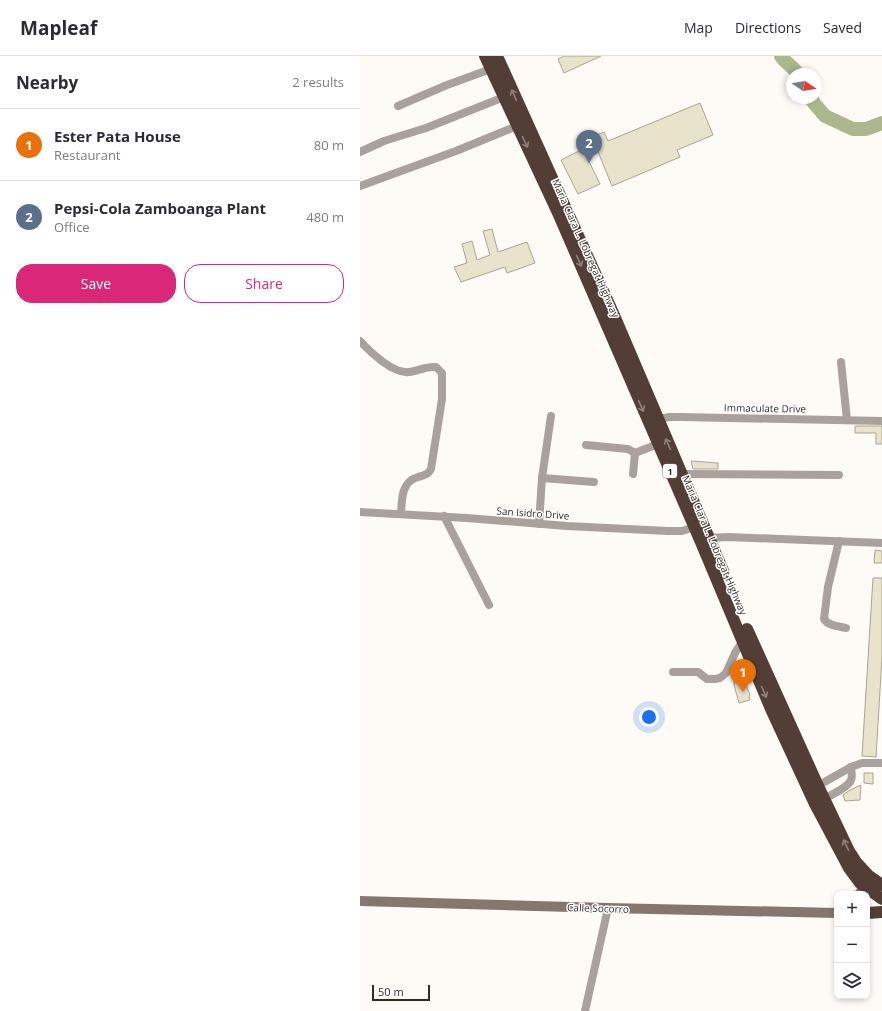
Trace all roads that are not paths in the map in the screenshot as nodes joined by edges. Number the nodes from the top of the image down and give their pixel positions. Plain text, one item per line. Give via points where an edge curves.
1 (485, 56) edge
2 (500, 57) edge
3 (491, 69) junction
4 (504, 97) junction
5 (398, 106) dead end
6 (517, 126) junction
7 (360, 152) edge
8 (360, 186) edge
9 (360, 341) edge
10 (841, 362) dead end
11 (638, 386) junction
12 (551, 416) dead end
13 (653, 420) junction
14 (847, 420) junction
15 (882, 421) edge
16 (658, 444) junction
17 (586, 445) dead end
18 (635, 453) junction
19 (633, 474) dead end
20 (681, 474) junction
21 (839, 475) dead end
22 (542, 478) junction
23 (594, 482) dead end
24 (360, 512) edge
25 (401, 514) junction
26 (444, 516) junction
27 (539, 524) junction
28 (699, 525) junction
29 (705, 540) junction
30 (839, 541) junction
31 (882, 543) edge
32 (489, 605) dead end
33 (846, 628) dead end
34 (743, 641) junction
35 (673, 672) dead end
36 (776, 706) junction
37 (882, 763) edge
38 (851, 768) junction
39 (814, 788) junction
40 (820, 801) junction
41 (871, 888) edge
42 (882, 899) edge
43 (360, 901) edge
44 (608, 908) junction
45 (882, 912) edge
46 (834, 913) edge
47 (870, 913) edge
48 (585, 1011) edge

1 - 3 highway, Maria Clara L. Lobregat Highway / 1
11 -> 2 highway, Maria Clara L. Lobregat Highway / 1 via 613,313
3 - 4 highway, Maria Clara L. Lobregat Highway / 1
3 - 5 street
4 - 6 highway, Maria Clara L. Lobregat Highway / 1
4 - 7 street
6 - 8 street
6 -> 11 highway, Maria Clara L. Lobregat Highway / 1
9 - 25 street via 381,361 403,372 431,366 442,373 442,399 431,469 427,474 406,484
10 - 14 street
11 - 13 highway, Maria Clara L. Lobregat Highway / 1
12 - 22 street
13 - 14 street, Immaculate Drive via 681,417
13 - 16 highway, Maria Clara L. Lobregat Highway / 1
20 -> 13 highway, Maria Clara L. Lobregat Highway / 1
14 - 15 street, Immaculate Drive
16 - 18 street
16 - 28 highway, Maria Clara L. Lobregat Highway / 1
17 - 18 street via 628,449
18 - 19 street
20 - 21 street
20 - 28 highway, Maria Clara L. Lobregat Highway / 1
22 - 23 street
22 - 27 street
24 - 25 street, San Isidro Drive
25 - 26 street, San Isidro Drive
26 - 27 street, San Isidro Drive
26 - 32 street
27 - 28 street, San Isidro Drive via 668,531 682,531
28 - 29 highway, Maria Clara L. Lobregat Highway / 1
29 - 30 street via 743,538
29 - 34 highway, Maria Clara L. Lobregat Highway / 1
29 - 36 highway, Maria Clara L. Lobregat Highway / 1 via 751,638
30 - 31 street
30 - 33 street via 828,587 824,619 830,624
34 - 35 street via 726,673 720,678 707,679 698,672
34 -> 36 highway, Maria Clara L. Lobregat Highway / 1
36 - 39 highway, Maria Clara L. Lobregat Highway / 1
37 - 38 street via 862,763
38 - 39 street
38 - 40 street via 852,777 848,785
39 - 40 highway, Maria Clara L. Lobregat Highway / 1
40 - 41 highway, Maria Clara L. Lobregat Highway / 1
41 - 42 highway, Maria Clara L. Lobregat Highway / 1
43 - 44 street, Calle Socorro
44 - 46 street, Calle Socorro
44 - 48 street
45 - 47 highway

